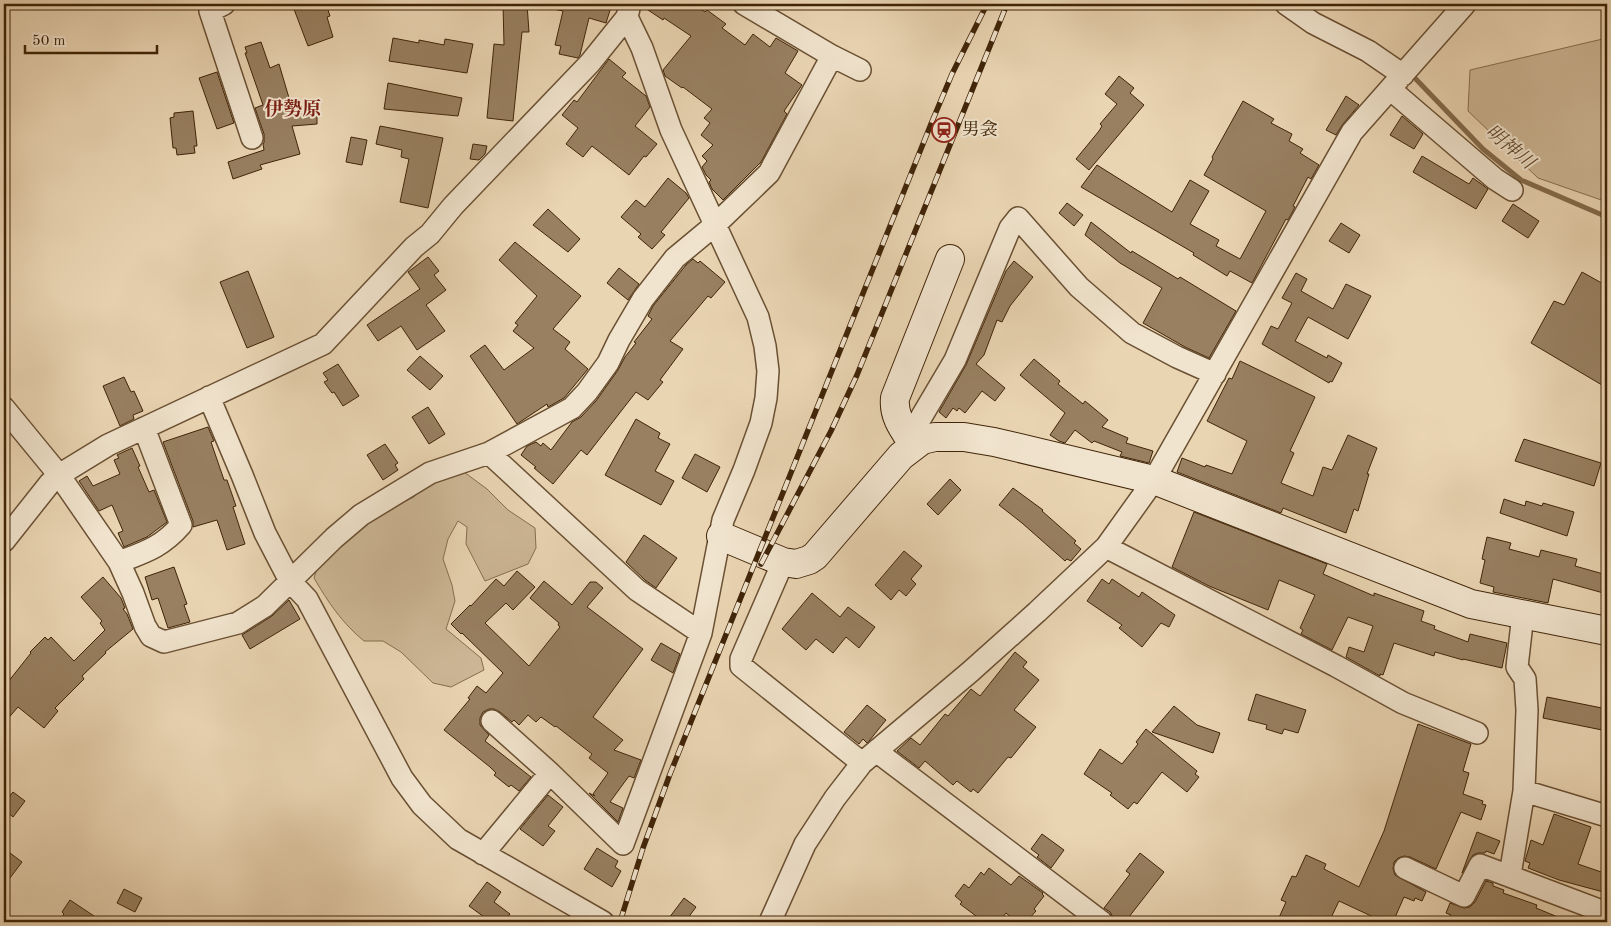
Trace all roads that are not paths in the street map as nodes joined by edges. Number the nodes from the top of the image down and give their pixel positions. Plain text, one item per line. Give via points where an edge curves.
1 (224, 4) edge
2 (744, 4) edge
3 (1286, 4) edge
4 (1465, 4) edge
5 (629, 10) edge
6 (832, 56) junction
7 (860, 70) dead end
8 (1397, 82) junction
9 (252, 138) dead end
10 (1512, 190) dead end
11 (716, 224) junction
12 (950, 259) dead end
13 (1215, 374) junction
14 (209, 397) junction
15 (4, 408) edge
16 (144, 428) junction
17 (914, 445) junction
18 (489, 453) junction
19 (59, 475) junction
20 (1154, 480) junction
21 (721, 536) junction
22 (4, 541) edge
23 (1106, 547) junction
24 (120, 562) junction
25 (783, 562) junction
26 (290, 581) junction
27 (1523, 614) junction
28 (1607, 631) edge
29 (701, 633) junction
30 (492, 720) dead end
31 (1477, 733) dead end
32 (869, 757) junction
33 (550, 773) junction
34 (1524, 791) junction
35 (1607, 816) edge
36 (482, 854) junction
37 (1405, 868) dead end
38 (1510, 875) junction
39 (1607, 913) edge
40 (603, 922) edge
41 (770, 922) edge
42 (1102, 922) edge

1 - 9 street via 210,11
2 - 6 street
3 - 8 street via 1313,23 1368,51
4 - 8 street
5 - 11 street via 671,130
5 - 14 street via 590,63 322,344
6 - 7 street
6 - 11 street via 768,173
8 - 10 street via 1495,179
8 - 13 street via 1352,132
11 - 18 street via 675,258 643,299 608,363 572,408
11 - 21 street via 758,318 768,371 761,423 723,520
12 - 17 street via 895,398 897,417
13 - 17 street via 1132,333 1079,287 1018,218 1010,228 955,360 916,426
13 - 20 street
14 - 16 street
14 - 26 street via 265,533
15 - 19 street
16 - 19 street via 108,445
16 - 24 street via 180,525 169,538 152,549
17 - 20 street via 935,437 964,437
17 - 25 street via 815,556 796,564
18 - 26 street via 430,473 361,515
18 - 29 street via 637,590
19 - 22 street
19 - 24 street
20 - 23 street
20 - 27 street via 1471,604
21 - 25 street
21 - 29 street
23 - 31 street via 1403,703
23 - 32 street via 970,672
24 - 26 street via 145,626 151,636 164,642 238,623 266,606
25 - 32 street via 741,659 741,666
26 - 36 street via 307,599 402,778 422,805 458,839
27 - 28 street
27 - 34 street via 1517,667 1525,680 1527,710
29 - 33 street via 623,844
30 - 33 street
32 - 41 street via 835,798 805,844
32 - 42 street
33 - 36 street
34 - 35 street
34 - 38 street
36 - 40 street
37 - 38 street via 1464,896 1480,865
38 - 39 street

